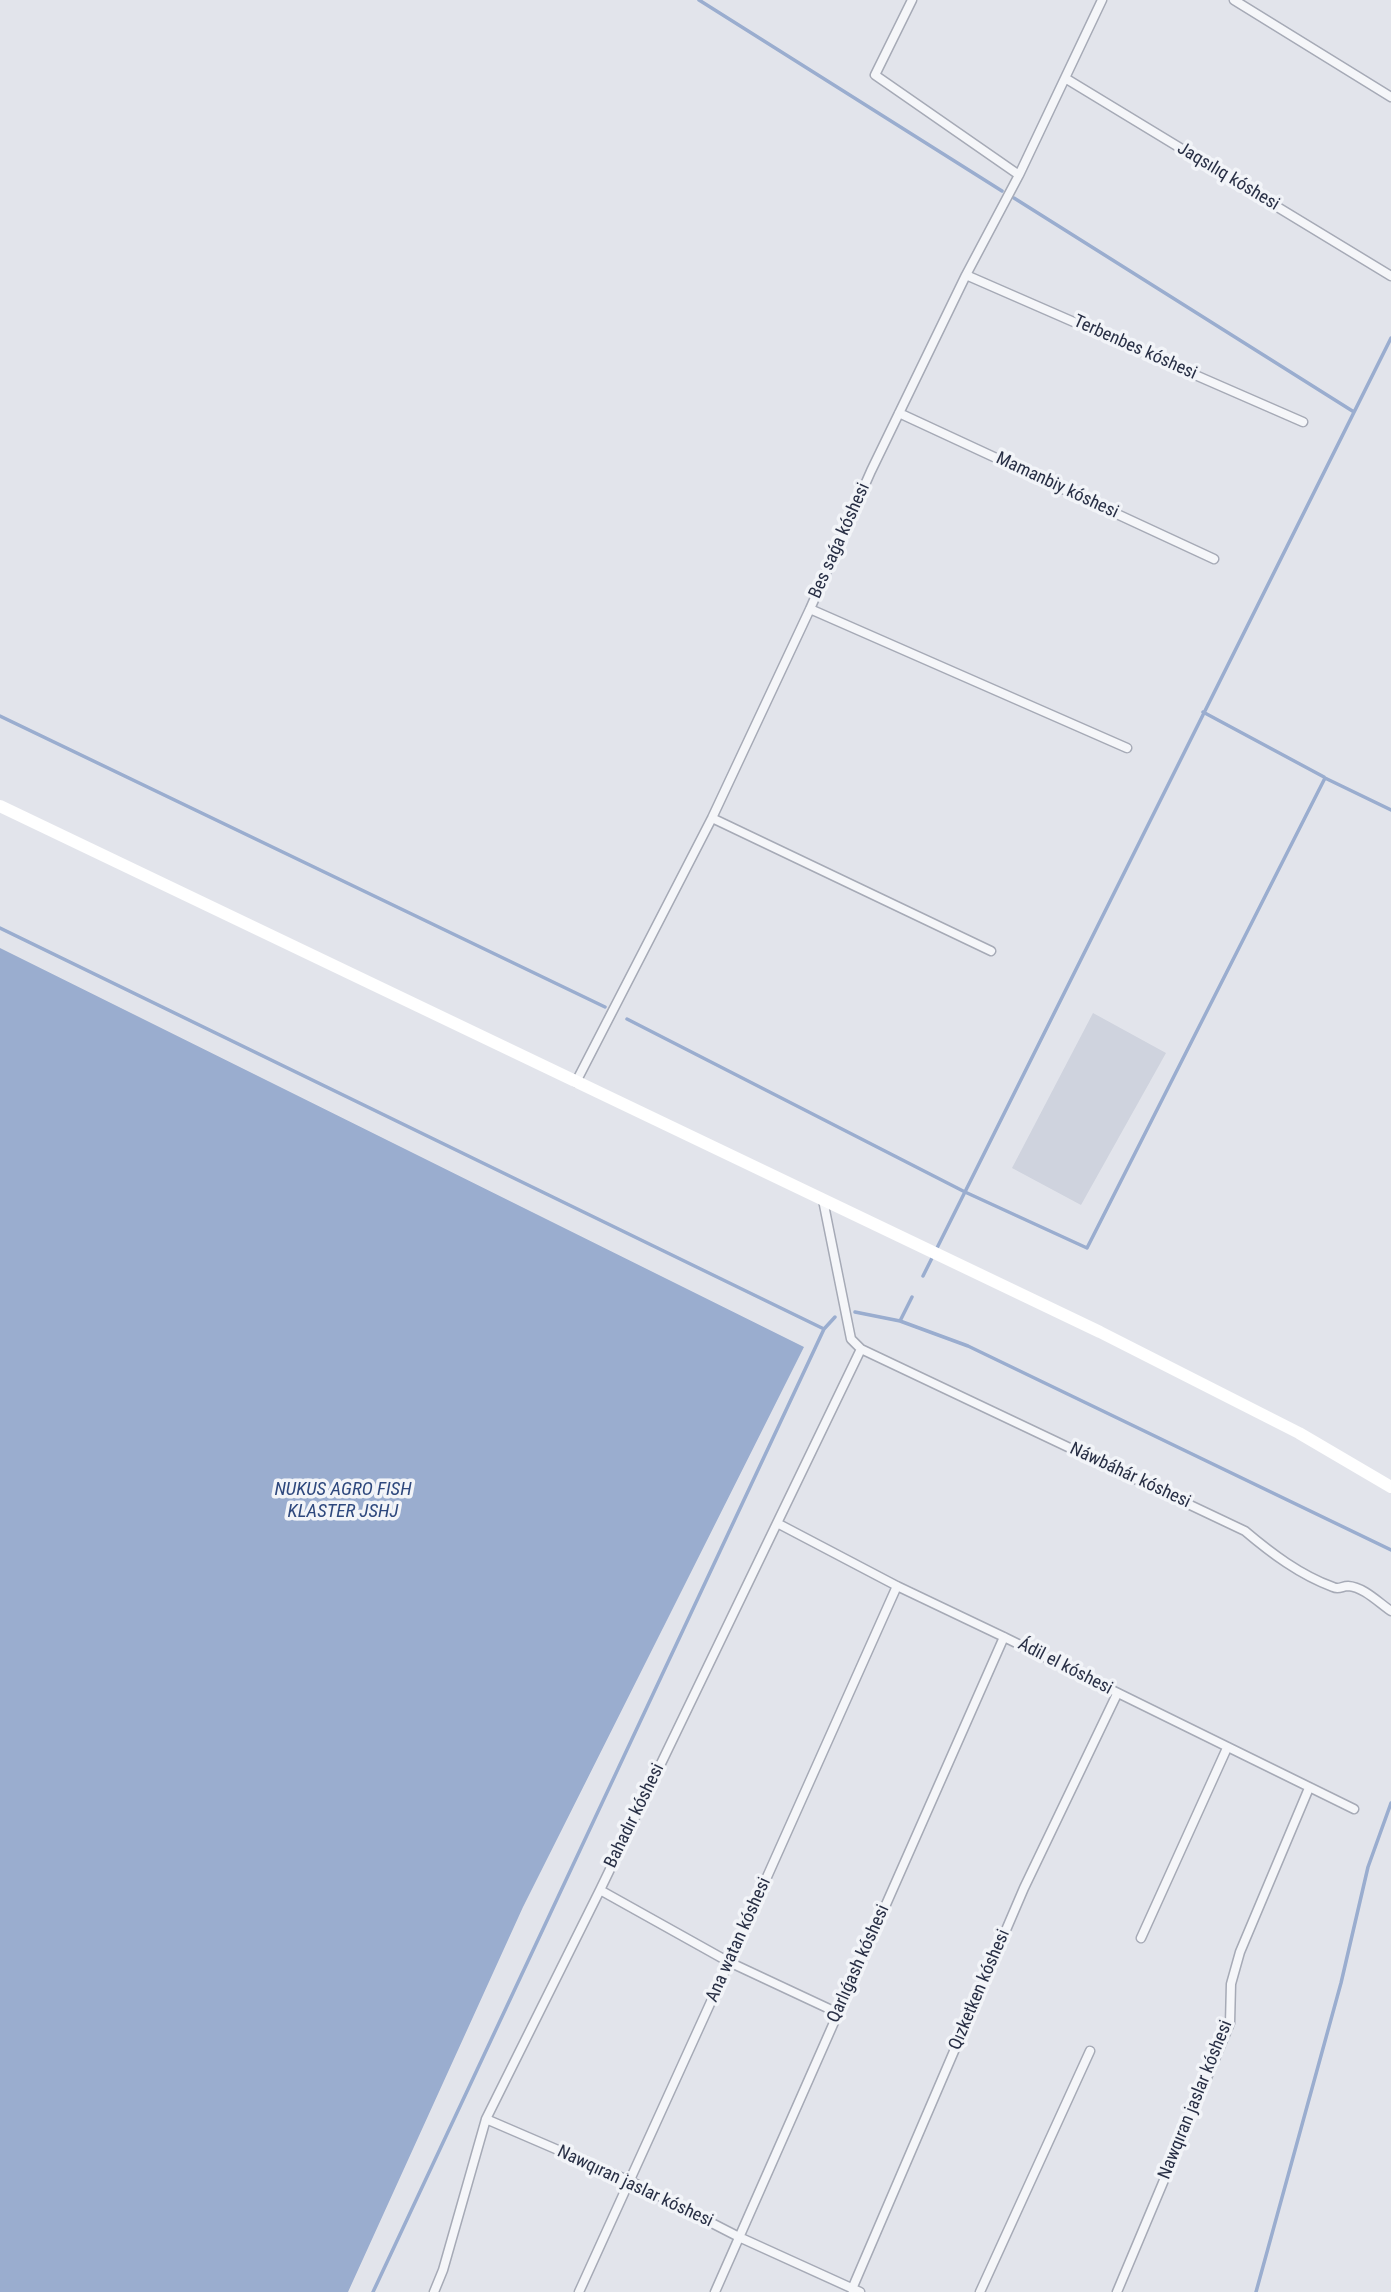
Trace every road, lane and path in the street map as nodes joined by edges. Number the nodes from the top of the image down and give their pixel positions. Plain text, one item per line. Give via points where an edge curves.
1 (912, 0) edge
2 (1102, 0) edge
3 (1234, 0) edge
4 (1065, 78) junction
5 (1391, 97) edge
6 (1019, 175) junction
7 (966, 275) junction
8 (1391, 276) edge
9 (899, 413) junction
10 (1303, 422) dead end
11 (1214, 559) dead end
12 (810, 609) junction
13 (1127, 748) dead end
14 (0, 806) edge
15 (712, 818) junction
16 (991, 951) dead end
17 (576, 1082) junction
18 (823, 1200) junction
19 (861, 1349) junction
20 (1391, 1487) edge
21 (777, 1523) junction
22 (897, 1586) junction
23 (1391, 1611) edge
24 (1004, 1637) junction
25 (1117, 1694) junction
26 (1227, 1748) junction
27 (1309, 1788) junction
28 (1354, 1810) dead end
29 (600, 1890) junction
30 (1141, 1938) dead end
31 (729, 1962) junction
32 (838, 2013) junction
33 (1090, 2051) dead end
34 (486, 2119) junction
35 (629, 2181) junction
36 (739, 2236) junction
37 (856, 2290) edge
38 (434, 2292) edge
39 (579, 2292) edge
40 (715, 2292) edge
41 (980, 2292) edge
42 (1116, 2292) edge

1 - 6 street via 875,75
2 - 4 street, Bes saǵa kóshesi
3 - 5 street
4 - 6 street, Bes saǵa kóshesi
4 - 8 street, Jaqsılıq kóshesi
6 - 7 street, Bes saǵa kóshesi
7 - 9 street, Bes saǵa kóshesi
7 - 10 street, Terbenbes kóshesi
9 - 11 street, Mamanbiy kóshesi
9 - 12 street, Bes saǵa kóshesi
12 - 13 street
12 - 15 street, Bes saǵa kóshesi
14 - 17 main road
15 - 16 street
15 - 17 street, Bes saǵa kóshesi
17 - 18 main road
18 - 19 street via 851,1339
18 - 20 main road via 1100,1332 1299,1433
19 - 21 street, Bahadır kóshesi
19 - 23 street, Náwbáhár kóshesi via 1245,1531 1276,1557 1336,1589 1349,1586 1363,1591
21 - 22 street, Ádil el kóshesi
21 - 29 street, Bahadır kóshesi
22 - 24 street, Ádil el kóshesi
22 - 31 street, Ana watan kóshesi
24 - 25 street, Ádil el kóshesi
24 - 32 street, Qarlıǵash kóshesi
25 - 26 street, Ádil el kóshesi
25 - 37 street, Qızketken kóshesi via 1024,1888
26 - 27 street, Ádil el kóshesi
26 - 30 street
27 - 28 street, Ádil el kóshesi
27 - 42 street, Nawqıran jaslar kóshesi via 1240,1952 1231,1984 1230,2023
29 - 31 street
29 - 34 street, Bahadır kóshesi
31 - 32 street
31 - 35 street, Ana watan kóshesi
32 - 36 street, Qarlıǵash kóshesi
33 - 41 street
34 - 35 street, Nawqıran jaslar kóshesi
34 - 38 street, Bahadır kóshesi
35 - 36 street, Nawqıran jaslar kóshesi
35 - 39 street, Ana watan kóshesi
36 - 37 street, Nawqıran jaslar kóshesi
36 - 40 street, Qarlıǵash kóshesi

